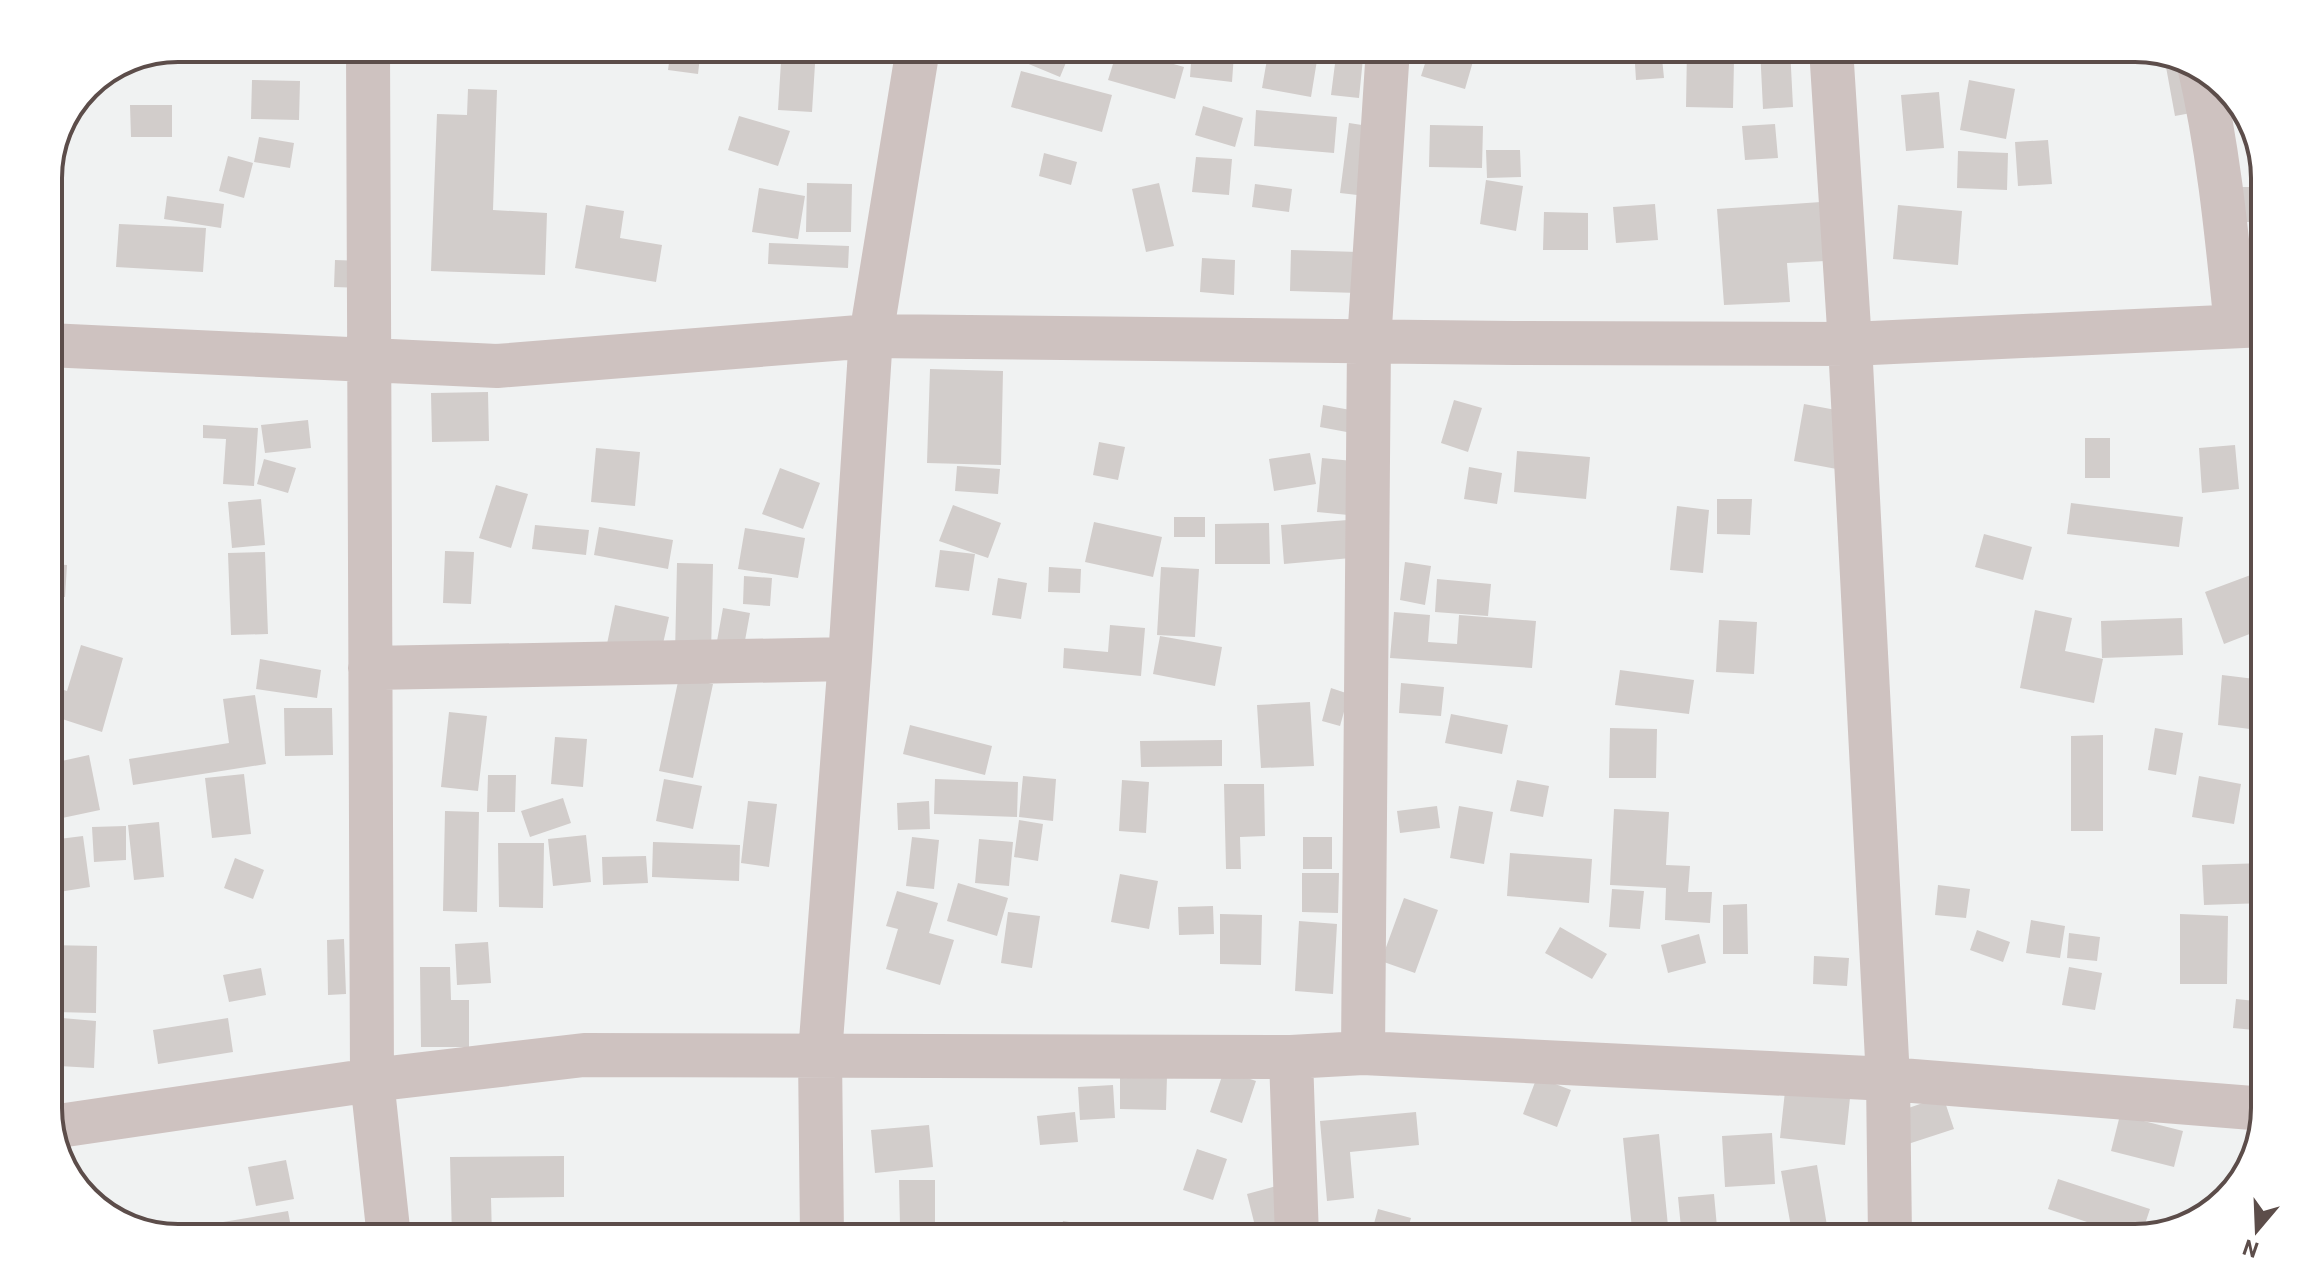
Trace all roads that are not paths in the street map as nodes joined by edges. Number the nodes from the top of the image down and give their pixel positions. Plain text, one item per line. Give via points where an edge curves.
1 (368, 62) edge
2 (916, 62) edge
3 (1387, 62) edge
4 (1832, 62) edge
5 (2204, 86) edge
6 (2250, 325) edge
7 (871, 336) junction
8 (1369, 342) junction
9 (1850, 344) junction
10 (62, 346) edge
11 (369, 360) junction
12 (850, 659) junction
13 (370, 668) junction
14 (1363, 1053) junction
15 (820, 1054) junction
16 (1291, 1057) junction
17 (1888, 1079) junction
18 (372, 1080) junction
19 (2251, 1108) edge
20 (63, 1125) edge
21 (387, 1224) edge
22 (822, 1224) edge
23 (1297, 1224) edge
24 (1890, 1224) edge

1 - 11 street
2 - 7 street
3 - 8 street
4 - 9 street
5 - 6 street
6 - 9 street
7 - 8 street
7 - 11 street via 497,366
7 - 12 street
8 - 9 street
8 - 14 street
9 - 17 street
10 - 11 street
11 - 13 street
12 - 13 street
12 - 15 street
13 - 18 street
14 - 16 street
14 - 17 street
15 - 16 street
15 - 18 street via 584,1055
15 - 22 street
16 - 23 street
17 - 19 street
17 - 24 street
18 - 20 street
18 - 21 street

